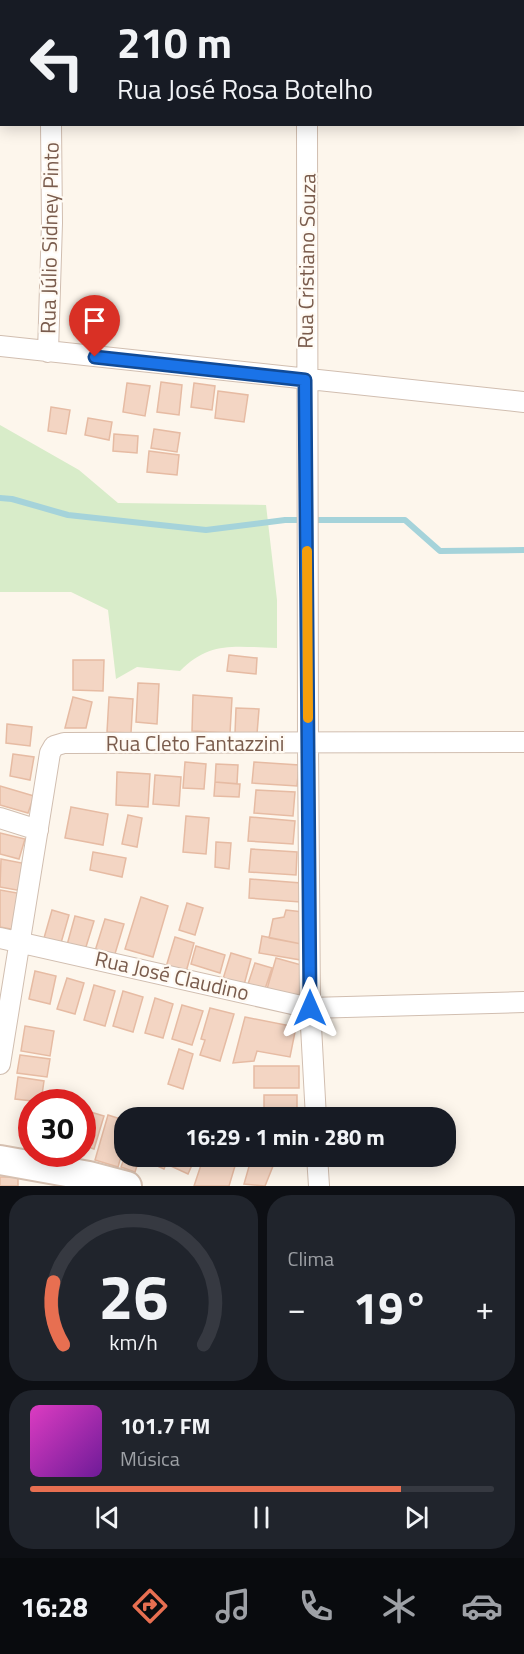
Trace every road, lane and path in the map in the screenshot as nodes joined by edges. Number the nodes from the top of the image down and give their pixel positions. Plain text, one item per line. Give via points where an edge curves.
1 (51, 126) edge
2 (307, 126) edge
3 (0, 346) edge
4 (48, 352) junction
5 (305, 380) junction
6 (524, 402) edge
7 (524, 742) edge
8 (308, 744) junction
9 (0, 818) edge
10 (38, 830) junction
11 (9, 940) edge
12 (524, 1002) edge
13 (310, 1008) junction
14 (0, 1064) edge
15 (315, 1107) edge
16 (0, 1160) edge
17 (318, 1167) edge
18 (127, 1186) edge
19 (319, 1186) edge

1 - 4 street, Rua Júlio Sidney Pinto
2 - 5 street, Rua Cristiano Souza
3 - 4 street
4 - 5 street
5 - 6 street
5 - 8 street, Rua Cristiano Souza
7 - 8 street, Rua Cleto Fantazzini
8 - 10 street, Rua Cleto Fantazzini via 54,746
8 - 13 street, Rua Cristiano Souza
9 - 10 street
10 - 11 street
11 - 13 street, Rua José Claudino
11 - 14 street
12 - 13 street, Rua José Claudino
13 - 15 street, Rua Cristiano Souza
16 - 18 main road
17 - 19 street

